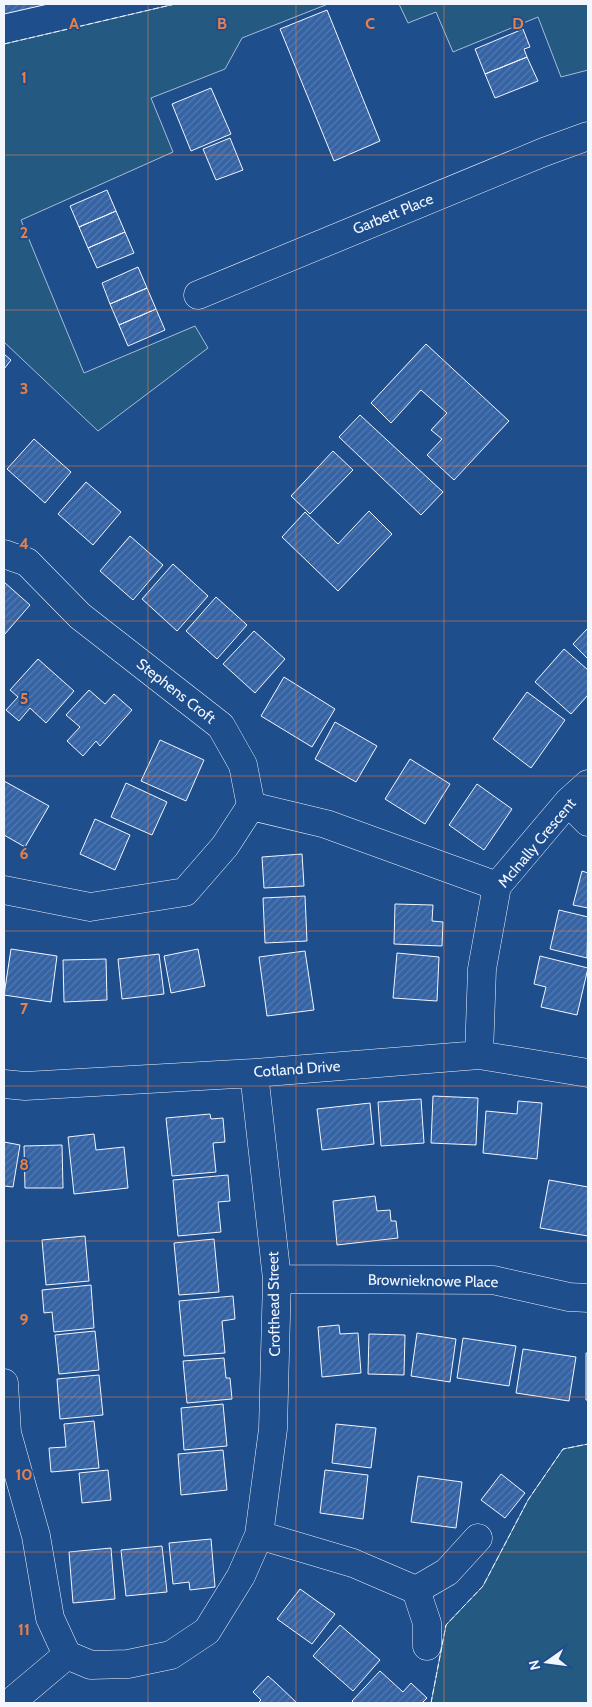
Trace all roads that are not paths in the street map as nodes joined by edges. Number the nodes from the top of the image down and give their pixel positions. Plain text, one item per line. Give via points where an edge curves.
1 (588, 136) edge
2 (198, 295) dead end
3 (4, 554) edge
4 (588, 784) edge
5 (568, 802) junction
6 (251, 806) junction
7 (588, 822) edge
8 (498, 886) junction
9 (4, 890) edge
10 (480, 1055) junction
11 (254, 1073) junction
12 (588, 1073) edge
13 (4, 1084) edge
14 (277, 1279) junction
15 (588, 1298) edge
16 (4, 1384) edge
17 (259, 1536) junction
18 (478, 1538) dead end
19 (416, 1590) junction
20 (427, 1646) dead end
21 (67, 1656) junction
22 (16, 1698) dead end

1 - 2 street, Garbett Place
3 - 6 street, Stephens Croft via 27,562 80,616 221,726 243,765
4 - 5 street, McInally Crescent
5 - 7 street
5 - 8 street, McInally Crescent
6 - 8 street via 326,824
6 - 9 street via 225,846 185,892 90,907
8 - 10 street, McInally Crescent via 482,969
10 - 11 street, Cotland Drive
10 - 12 street, Cotland Drive
11 - 13 street, Cotland Drive via 26,1086
11 - 14 street, Crofthead Street
14 - 15 street, Brownieknowe Place via 493,1280 569,1297
14 - 17 street, Crofthead Street via 273,1429
16 - 21 street via 8,1434 36,1536 50,1618
17 - 19 street via 353,1563
17 - 21 street, Crofthead Street via 241,1576 207,1631 170,1655 128,1664 91,1665
18 - 19 street via 448,1572
19 - 20 street via 427,1623
21 - 22 street

